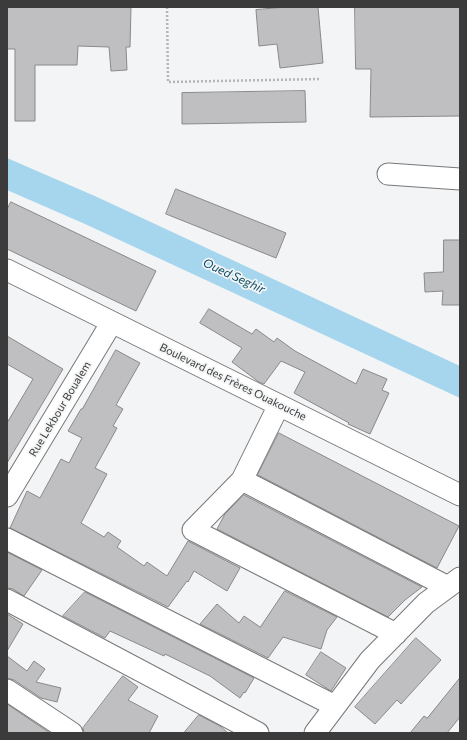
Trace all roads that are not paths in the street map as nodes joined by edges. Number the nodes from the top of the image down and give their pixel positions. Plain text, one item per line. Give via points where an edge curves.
1 (388, 174) dead end
2 (460, 179) edge
3 (7, 270) edge
4 (112, 322) junction
5 (279, 405) junction
6 (242, 480) junction
7 (10, 484) edge
8 (460, 495) edge
9 (7, 539) edge
10 (454, 583) edge
11 (7, 600) edge
12 (396, 634) junction
13 (7, 690) edge
14 (335, 706) junction
15 (72, 733) edge
16 (258, 733) edge
17 (315, 733) edge

1 - 2 street
3 - 4 street, Boulevard des Frères Ouakouche
4 - 5 street, Boulevard des Frères Ouakouche
4 - 7 street, Rue Lekbour Boualem
5 - 6 street
5 - 8 street, Boulevard des Frères Ouakouche
6 - 10 street
6 - 12 street via 193,530
9 - 14 street
10 - 12 street via 426,603
11 - 16 street
12 - 14 street via 370,660
13 - 15 street
14 - 17 street

